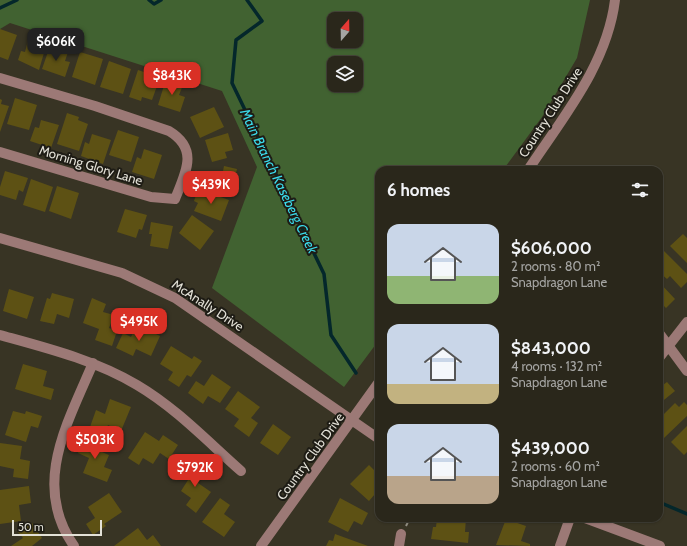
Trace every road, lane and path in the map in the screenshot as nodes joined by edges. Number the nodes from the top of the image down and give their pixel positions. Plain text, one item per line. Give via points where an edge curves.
1 (615, 0) edge
2 (0, 78) edge
3 (0, 152) edge
4 (531, 166) edge
5 (0, 238) edge
6 (687, 322) edge
7 (0, 335) edge
8 (663, 338) edge
9 (669, 345) junction
10 (663, 353) edge
11 (93, 364) junction
12 (687, 371) edge
13 (375, 388) edge
14 (352, 420) junction
15 (375, 436) edge
16 (241, 471) dead end
17 (569, 522) edge
18 (596, 522) edge
19 (401, 534) dead end
20 (74, 546) edge
21 (261, 546) edge
22 (399, 546) edge
23 (560, 546) edge
24 (660, 546) edge

1 - 4 street, Country Club Drive via 606,36 592,71
2 - 3 street, Morning Glory Lane via 169,131 180,138 188,156 188,164 175,199 151,197
5 - 14 street, McAnally Drive via 122,273 158,289 196,311
6 - 9 street
7 - 11 street via 62,352
8 - 9 street
9 - 10 street
9 - 12 street
11 - 16 street via 137,385 161,401
11 - 20 street via 62,437 54,472 55,500 62,524
13 - 14 street, Country Club Drive
14 - 15 street, McAnally Drive
14 - 21 street, Country Club Drive
17 - 23 street
18 - 24 street
19 - 22 street

